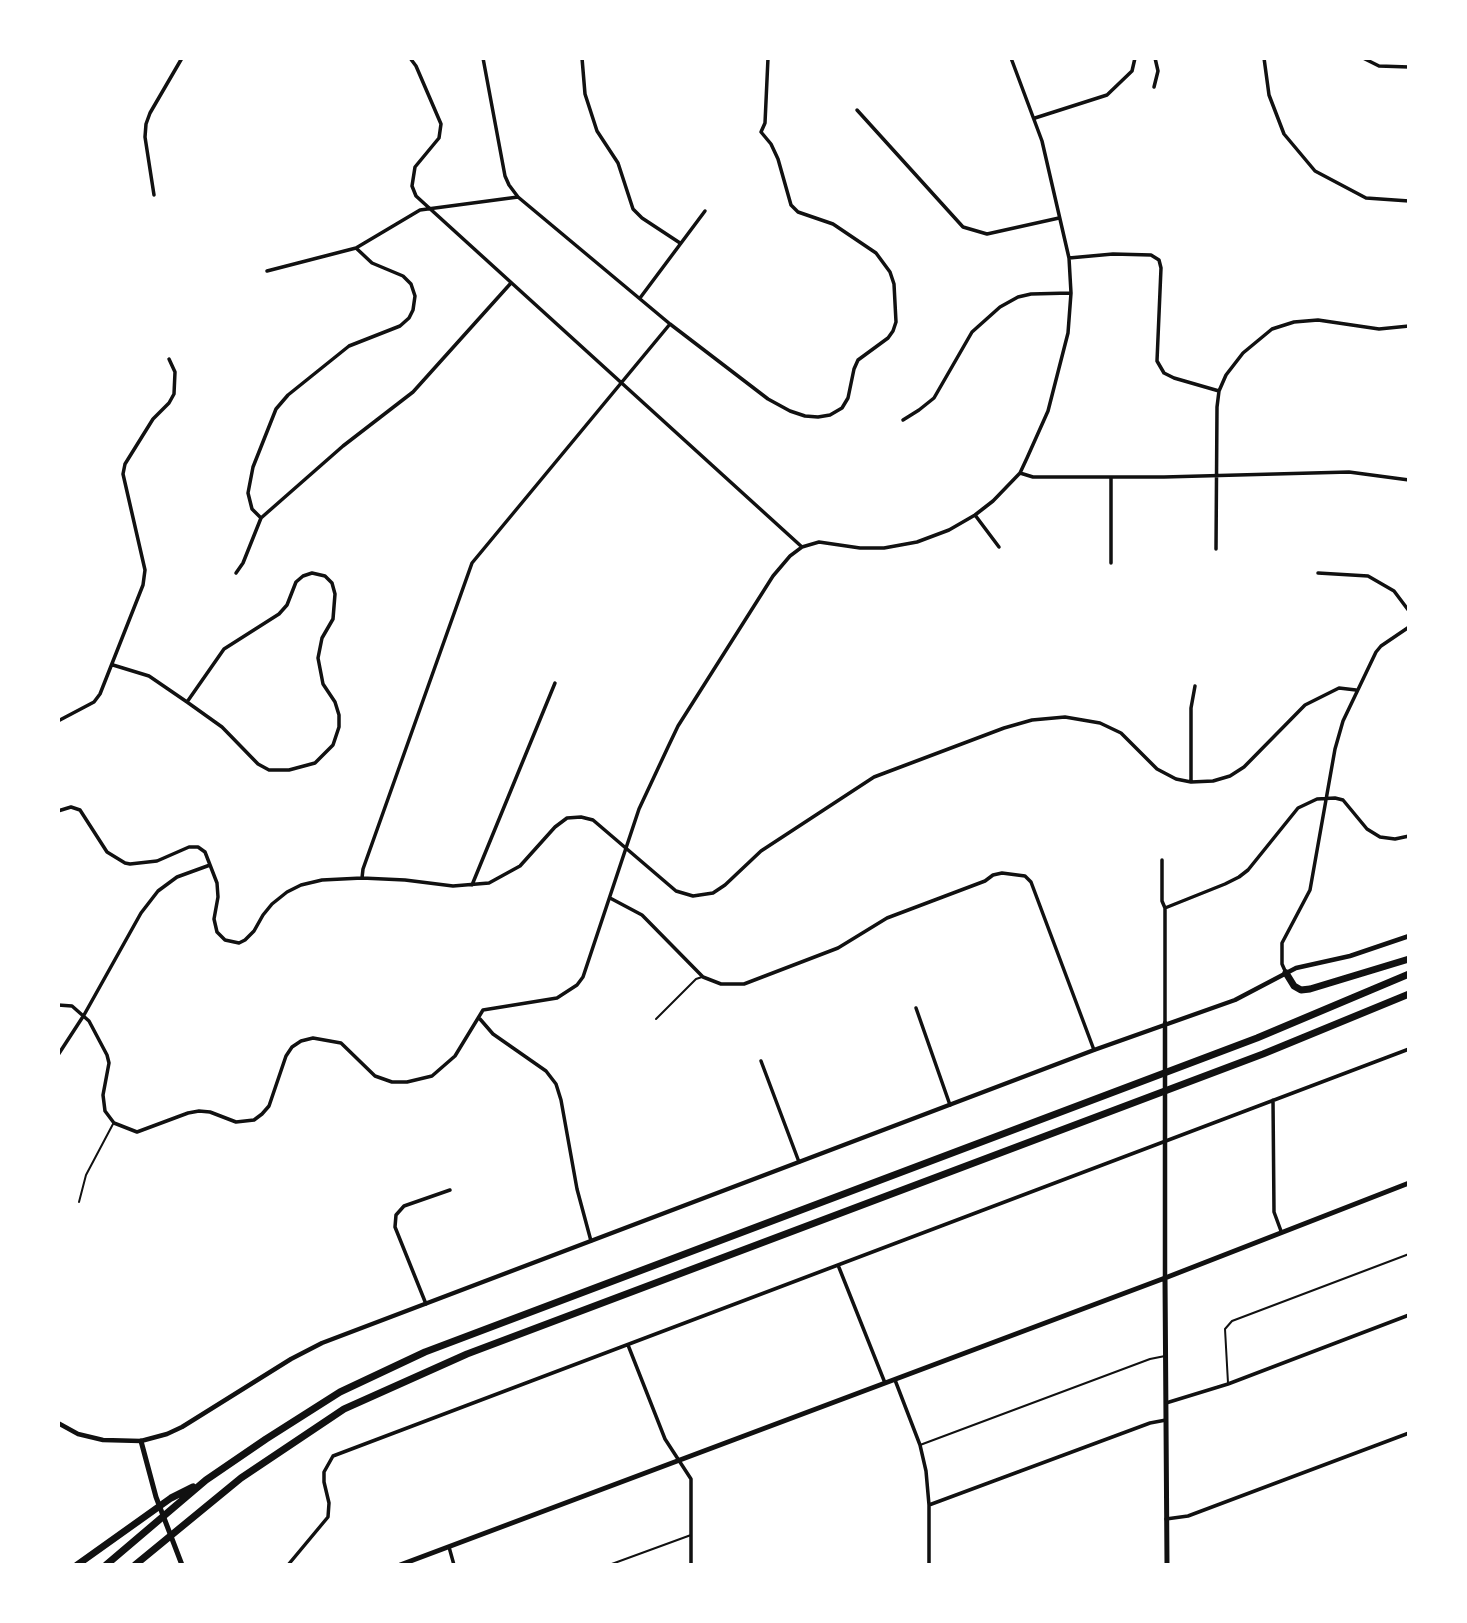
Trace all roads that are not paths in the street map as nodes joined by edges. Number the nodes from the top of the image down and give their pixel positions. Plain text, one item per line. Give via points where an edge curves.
1 (182, 58) edge
2 (410, 58) edge
3 (483, 58) edge
4 (582, 58) edge
5 (768, 58) edge
6 (1011, 58) edge
7 (1136, 58) edge
8 (1155, 58) edge
9 (1264, 58) edge
10 (1363, 58) edge
11 (1409, 67) edge
12 (1154, 87) dead end
13 (857, 110) dead end
14 (1035, 118) junction
15 (154, 195) dead end
16 (518, 197) junction
17 (1409, 201) edge
18 (430, 209) junction
19 (705, 211) dead end
20 (1059, 218) junction
21 (680, 243) junction
22 (356, 248) junction
23 (1069, 258) junction
24 (267, 271) dead end
25 (511, 283) junction
26 (1071, 293) junction
27 (640, 298) junction
28 (670, 324) junction
29 (1409, 326) edge
30 (169, 359) dead end
31 (621, 382) junction
32 (1219, 391) junction
33 (903, 419) dead end
34 (1020, 473) junction
35 (1216, 475) junction
36 (1111, 478) junction
37 (1409, 480) edge
38 (975, 515) junction
39 (261, 518) junction
40 (802, 547) junction
41 (999, 547) dead end
42 (1216, 549) dead end
43 (1111, 563) dead end
44 (236, 573) dead end
45 (1318, 573) dead end
46 (1409, 611) edge
47 (1409, 627) edge
48 (113, 665) junction
49 (555, 682) dead end
50 (1195, 686) dead end
51 (1356, 690) junction
52 (187, 702) junction
53 (58, 721) edge
54 (1191, 782) junction
55 (1326, 798) junction
56 (58, 811) edge
57 (1409, 836) edge
58 (627, 848) junction
59 (1162, 860) dead end
60 (210, 865) junction
61 (362, 878) junction
62 (472, 885) junction
63 (610, 898) junction
64 (1165, 908) junction
65 (1409, 936) edge
66 (1409, 959) edge
67 (1286, 973) junction
68 (1409, 974) edge
69 (703, 977) junction
70 (1409, 994) edge
71 (58, 1005) edge
72 (916, 1008) dead end
73 (84, 1016) junction
74 (480, 1019) junction
75 (656, 1019) dead end
76 (1165, 1023) junction
77 (1409, 1049) edge
78 (1094, 1050) junction
79 (58, 1055) edge
80 (761, 1061) dead end
81 (1273, 1100) junction
82 (950, 1105) junction
83 (114, 1123) junction
84 (1164, 1141) junction
85 (799, 1162) junction
86 (1409, 1183) edge
87 (450, 1190) dead end
88 (79, 1202) dead end
89 (1280, 1231) junction
90 (591, 1241) junction
91 (1409, 1254) edge
92 (838, 1265) junction
93 (1165, 1278) junction
94 (426, 1304) junction
95 (1409, 1315) edge
96 (628, 1345) junction
97 (1166, 1356) junction
98 (895, 1379) junction
99 (884, 1383) junction
100 (1228, 1384) junction
101 (1166, 1403) junction
102 (1166, 1420) junction
103 (58, 1423) edge
104 (1409, 1433) edge
105 (141, 1441) junction
106 (920, 1445) junction
107 (680, 1460) junction
108 (174, 1502) junction
109 (929, 1505) junction
110 (1166, 1519) junction
111 (692, 1535) junction
112 (449, 1547) junction
113 (78, 1565) edge
114 (106, 1565) edge
115 (135, 1565) edge
116 (182, 1565) edge
117 (288, 1565) edge
118 (400, 1565) edge
119 (454, 1565) edge
120 (609, 1565) edge
121 (691, 1565) edge
122 (929, 1565) edge
123 (1167, 1565) edge

1 - 15 street via 146,124
2 - 18 street via 441,124 439,138 415,167 413,177 416,196
3 - 16 street via 505,176
4 - 21 street via 585,94 597,131 618,163 633,209
5 - 28 street via 761,132 778,159 791,205 833,224 884,262 894,284 893,331 858,360 842,408 818,417 790,411 768,399
6 - 14 street
7 - 14 street via 1132,71 1107,95
8 - 12 street
9 - 17 street via 1269,95 1284,134 1315,171 1366,198
10 - 11 street via 1379,66
13 - 20 street via 963,227 988,234
14 - 20 street
16 - 18 street
16 - 27 street
18 - 22 street via 420,210
18 - 25 street
19 - 21 street
20 - 23 street
21 - 27 street
22 - 24 street
22 - 39 street via 372,263 411,284 413,310 400,326 349,346 276,409 248,493 252,509
23 - 26 street
23 - 32 street via 1112,254 1151,255 1159,260 1157,360 1164,373 1174,378
25 - 31 street
25 - 39 street via 413,392
26 - 33 street via 1031,294 1000,307 972,332 934,398
26 - 34 street via 1068,333 1048,411
27 - 28 street
28 - 31 street
29 - 32 street via 1379,329 1318,320 1272,329 1243,353
30 - 48 street via 175,372 174,394 153,419 123,474 145,577
31 - 40 street
31 - 61 street via 472,563
32 - 35 street
34 - 36 street
34 - 38 street
35 - 36 street
35 - 37 street via 1349,472
35 - 42 street
36 - 43 street
38 - 40 street via 949,530 884,548 819,542
38 - 41 street
39 - 44 street
40 - 58 street via 773,576 678,726 639,809
45 - 46 street via 1368,576 1394,591
47 - 51 street via 1381,646
48 - 52 street via 149,676
48 - 53 street via 94,702
49 - 62 street
50 - 54 street
51 - 54 street via 1339,688 1305,705 1244,768 1230,776
51 - 55 street via 1340,730
52 - 52 street via 224,649 279,614 296,582 312,573 332,583 333,619 318,658 339,727 333,745 321,759 289,770 269,770
54 - 58 street via 1157,769 1121,733 1100,723 1065,717 1032,720 874,777 761,850 713,893 676,891
55 - 57 street via 1343,800 1367,829 1380,837
55 - 64 street via 1298,808 1239,877
55 - 67 street via 1310,890 1282,943
56 - 60 street via 80,810 107,852 125,863 157,861 198,847
58 - 62 street via 593,820 567,818 520,866 489,883
58 - 63 street
59 - 64 street
60 - 61 street via 218,890 214,923 220,937 232,943 245,940 272,904 300,885
60 - 73 street via 177,877 158,891
61 - 62 street
63 - 69 street via 642,915
63 - 74 street via 577,985 557,998 494,1006 483,1010
64 - 76 street
65 - 67 street
66 - 67 highway via 1310,989 1294,986
67 - 76 street via 1248,995
68 - 108 highway via 1180,1068 425,1352 340,1392
69 - 75 lane
69 - 78 street via 721,984 744,984 838,948 887,918 993,875 1014,873 1031,882
70 - 115 highway via 1178,1087 467,1354 344,1409 241,1478
71 - 73 street via 72,1006
72 - 82 street
73 - 79 street
73 - 83 street via 107,1055 103,1102
74 - 83 street via 444,1067 419,1080 392,1082 375,1076 341,1044 313,1038 292,1047 269,1106 254,1120 236,1122 199,1111 137,1132
74 - 90 street via 493,1034 546,1071 555,1084
76 - 78 street
76 - 84 street
77 - 81 street
78 - 82 street
80 - 85 street
81 - 84 street
81 - 89 street via 1274,1212
82 - 85 street
83 - 88 lane via 86,1175
84 - 92 street
84 - 93 street
85 - 90 street
86 - 89 main road
87 - 94 street via 404,1206 396,1215 395,1227
89 - 93 main road
90 - 94 street
91 - 100 lane via 1232,1321 1226,1329
92 - 96 street
92 - 99 street
93 - 97 main road
93 - 98 main road
94 - 105 street via 322,1343 182,1427
95 - 100 street
96 - 107 street via 664,1439
96 - 117 street via 333,1456 324,1472 327,1517
97 - 101 main road
97 - 106 lane
98 - 99 main road
98 - 106 street
99 - 107 main road
100 - 101 street
101 - 102 main road
102 - 109 street
102 - 110 main road
103 - 105 street via 103,1440
104 - 110 street via 1185,1517
105 - 116 main road
106 - 109 street
107 - 111 street via 691,1479
107 - 112 main road
108 - 113 highway via 150,1513
108 - 114 highway
109 - 122 street
110 - 123 main road
111 - 120 lane
111 - 121 street
112 - 118 main road
112 - 119 street

